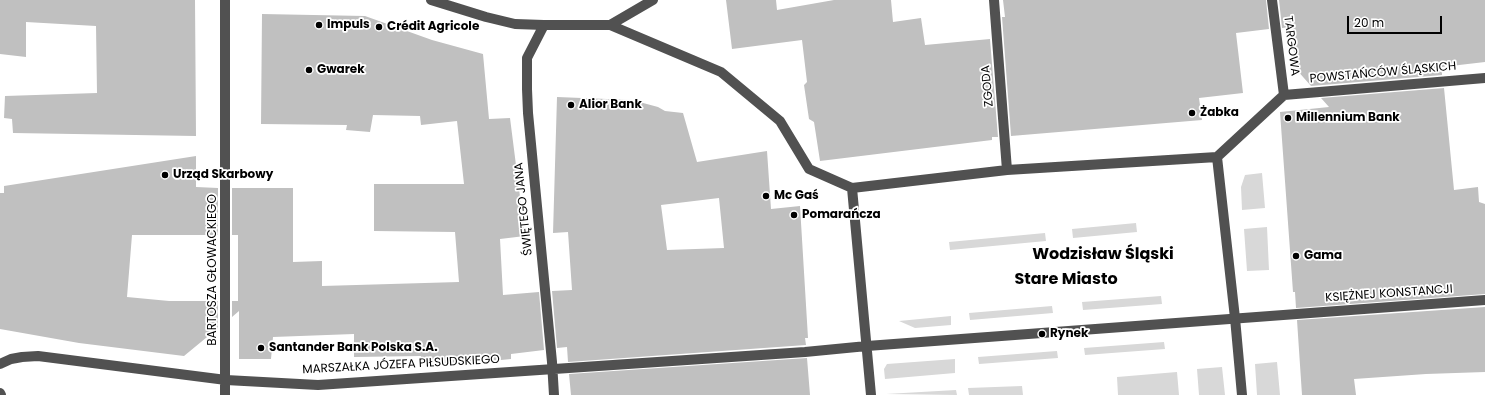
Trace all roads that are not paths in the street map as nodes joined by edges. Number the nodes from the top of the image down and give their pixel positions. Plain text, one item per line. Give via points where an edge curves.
1 (225, 0) edge
2 (431, 0) edge
3 (653, 0) edge
4 (994, 0) edge
5 (1272, 0) edge
6 (610, 25) junction
7 (544, 26) junction
8 (1485, 78) edge
9 (1284, 95) junction
10 (1217, 157) junction
11 (1007, 170) junction
12 (852, 188) junction
13 (1485, 300) edge
14 (1235, 318) junction
15 (867, 346) junction
16 (0, 364) edge
17 (553, 369) junction
18 (226, 380) junction
19 (225, 395) edge
20 (554, 395) edge
21 (871, 395) edge
22 (1242, 395) edge

1 - 18 street, BARTOSZA GŁOWACKIEGO
2 - 7 street via 515,24
3 - 6 street
4 - 11 street, ZGODA
5 - 9 street, TARGOWA
6 - 7 street
6 - 12 street via 721,72 780,121 809,169
7 - 17 street, ŚWIĘTEGO JANA via 527,58 527,89
8 - 9 street, POWSTAŃCÓW ŚLĄSKICH
9 - 10 street
10 - 11 street
10 - 14 street
11 - 12 street
12 - 15 street
13 - 14 street, KSIĘŻNEJ KONSTANCJI
14 - 15 street
14 - 22 street
15 - 17 street, MARSZAŁKA JÓZEFA PIŁSUDSKIEGO
15 - 21 street
16 - 18 street, MARSZAŁKA JÓZEFA PIŁSUDSKIEGO via 11,359 38,356
17 - 18 street, MARSZAŁKA JÓZEFA PIŁSUDSKIEGO via 318,385
17 - 20 street, ŚWIĘTEGO JANA
18 - 19 street, BARTOSZA GŁOWACKIEGO

